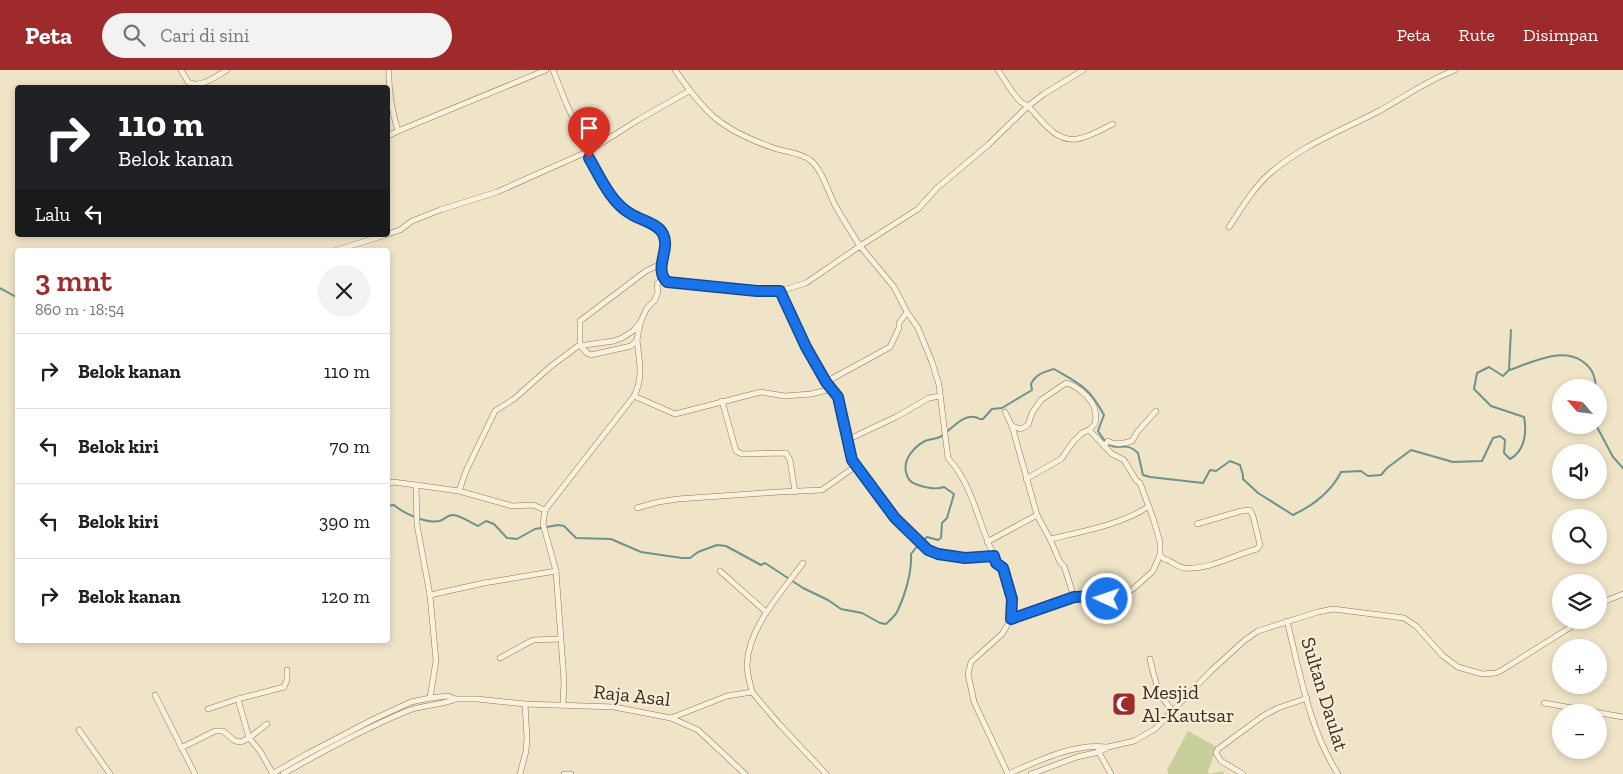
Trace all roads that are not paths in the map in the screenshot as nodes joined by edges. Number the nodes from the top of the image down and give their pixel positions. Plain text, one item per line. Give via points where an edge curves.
1 (181, 70) edge
2 (227, 70) edge
3 (389, 70) edge
4 (546, 70) edge
5 (553, 70) edge
6 (675, 70) edge
7 (998, 70) edge
8 (1083, 70) edge
9 (1455, 70) edge
10 (388, 85) edge
11 (689, 90) junction
12 (390, 102) edge
13 (1028, 106) junction
14 (1113, 124) dead end
15 (398, 132) junction
16 (390, 135) edge
17 (589, 151) junction
18 (1229, 228) dead end
19 (390, 234) edge
20 (379, 237) edge
21 (860, 246) junction
22 (343, 248) edge
23 (661, 264) junction
24 (663, 278) junction
25 (780, 291) junction
26 (907, 312) junction
27 (640, 323) junction
28 (637, 340) junction
29 (580, 345) junction
30 (826, 382) junction
31 (831, 389) junction
32 (634, 396) junction
33 (940, 396) junction
34 (722, 401) junction
35 (1156, 411) dead end
36 (1005, 412) dead end
37 (1012, 426) junction
38 (1089, 430) junction
39 (847, 440) junction
40 (1104, 446) junction
41 (856, 466) junction
42 (1026, 479) junction
43 (390, 483) edge
44 (416, 485) junction
45 (459, 492) junction
46 (795, 492) junction
47 (1149, 506) junction
48 (637, 508) dead end
49 (545, 510) junction
50 (1037, 515) junction
51 (1197, 524) dead end
52 (1050, 539) junction
53 (987, 542) junction
54 (1160, 555) junction
55 (994, 556) junction
56 (803, 563) dead end
57 (556, 570) junction
58 (720, 571) dead end
59 (1623, 594) edge
60 (430, 595) junction
61 (1074, 597) junction
62 (1607, 601) edge
63 (766, 612) junction
64 (1011, 619) junction
65 (1287, 621) junction
66 (1568, 629) edge
67 (560, 639) junction
68 (500, 658) dead end
69 (1150, 659) dead end
70 (288, 670) dead end
71 (752, 692) junction
72 (155, 694) dead end
73 (430, 698) junction
74 (1307, 698) junction
75 (238, 699) junction
76 (455, 699) junction
77 (1544, 703) dead end
78 (525, 704) junction
79 (564, 705) junction
80 (208, 709) dead end
81 (1172, 710) junction
82 (1623, 717) edge
83 (671, 718) junction
84 (267, 724) dead end
85 (79, 730) dead end
86 (249, 738) junction
87 (1096, 746) junction
88 (1108, 747) junction
89 (181, 748) junction
90 (1099, 752) junction
91 (110, 774) edge
92 (195, 774) edge
93 (273, 774) edge
94 (283, 774) edge
95 (520, 774) edge
96 (564, 774) edge
97 (571, 774) edge
98 (745, 774) edge
99 (826, 774) edge
100 (1008, 774) edge
101 (1031, 774) edge
102 (1111, 774) edge
103 (1243, 774) edge
104 (1338, 774) edge

1 - 2 street via 188,82 196,85
3 - 10 street
4 - 15 street
5 - 17 street
6 - 11 street
7 - 13 street via 1021,102
8 - 13 street
9 - 18 street via 1419,86 1287,161 1256,188
11 - 17 street
11 - 21 street via 712,116 729,129 813,161
12 - 15 street
13 - 14 street via 1048,128 1068,139 1087,136
13 - 21 street via 918,209
15 - 16 street
17 - 19 street via 497,192 412,221
17 - 23 street via 597,172 624,209 663,232 665,242
20 - 22 street
21 - 25 street via 806,283
21 - 26 street via 894,287
23 - 24 street
23 - 29 street via 646,271 580,322
24 - 25 street via 670,284
24 - 27 street via 657,284 655,300
25 - 30 street
26 - 30 street via 890,347
26 - 33 street via 918,328 932,362
27 - 28 street
27 - 29 street via 622,338
28 - 29 street via 631,346 595,355 587,353
28 - 32 street via 641,373
29 - 45 street via 495,412
30 - 31 street
31 - 34 street via 785,396 761,392
31 - 39 street via 838,397
32 - 34 street via 673,414
32 - 49 street
33 - 39 street via 929,398
33 - 53 street via 948,458 968,485
34 - 46 street via 736,451 742,454 786,453
35 - 40 street via 1132,441 1118,444 1108,441
36 - 37 street
37 - 38 street via 1021,429 1028,425 1041,400 1066,383 1072,384 1094,406 1095,424
37 - 42 street
38 - 40 street
38 - 42 street via 1073,442 1061,459
39 - 41 street
40 - 47 street via 1124,460 1140,483
41 - 46 street via 822,490
41 - 55 street via 895,518 928,550 948,556
42 - 50 street
43 - 44 street
44 - 45 street
44 - 60 street via 417,525
45 - 49 street via 512,506 533,506
46 - 48 street via 678,499
47 - 52 street via 1098,527
47 - 54 street via 1160,542
49 - 57 street via 543,524
50 - 52 street
50 - 53 street
51 - 54 street via 1250,510 1260,545 1257,549 1208,566 1176,566
52 - 61 street via 1064,566
53 - 55 street
54 - 61 street via 1153,571 1126,594 1107,599
55 - 64 street via 996,563 1003,568 1012,599
56 - 63 street
57 - 60 street
57 - 67 street
58 - 63 street
59 - 62 street
60 - 73 street via 436,661
61 - 64 street
63 - 71 street via 749,651 747,668
64 - 100 street via 1002,634 971,662 968,674 974,702
65 - 66 street via 1333,609 1398,616 1416,626 1451,663 1466,671 1482,674 1502,670
65 - 74 street, Sultan Daulat
65 - 81 street via 1258,631 1245,640
67 - 68 street via 533,640
67 - 79 street
69 - 81 street via 1157,688
70 - 75 street via 284,687
71 - 83 street, Raja Asal via 727,696
71 - 99 street
72 - 89 street
73 - 76 street, Raja Asal via 448,696
73 - 93 street, Raja Asal via 411,702 374,719
74 - 103 street via 1262,716 1218,749 1218,759
74 - 104 street, Sultan Daulat via 1323,746
75 - 80 street
75 - 86 street
76 - 78 street, Raja Asal
76 - 94 street, Raja Asal via 409,710
77 - 82 street
78 - 79 street, Raja Asal
78 - 95 street via 527,738
79 - 83 street, Raja Asal via 614,707
81 - 88 street via 1155,730 1134,741
83 - 98 street via 698,730
84 - 86 street
85 - 91 street
86 - 89 street via 237,742 223,731 214,731
86 - 93 street
87 - 88 street
87 - 90 street
87 - 100 street via 1047,757
88 - 90 street
89 - 92 street
90 - 101 street
90 - 102 street
96 - 97 street

